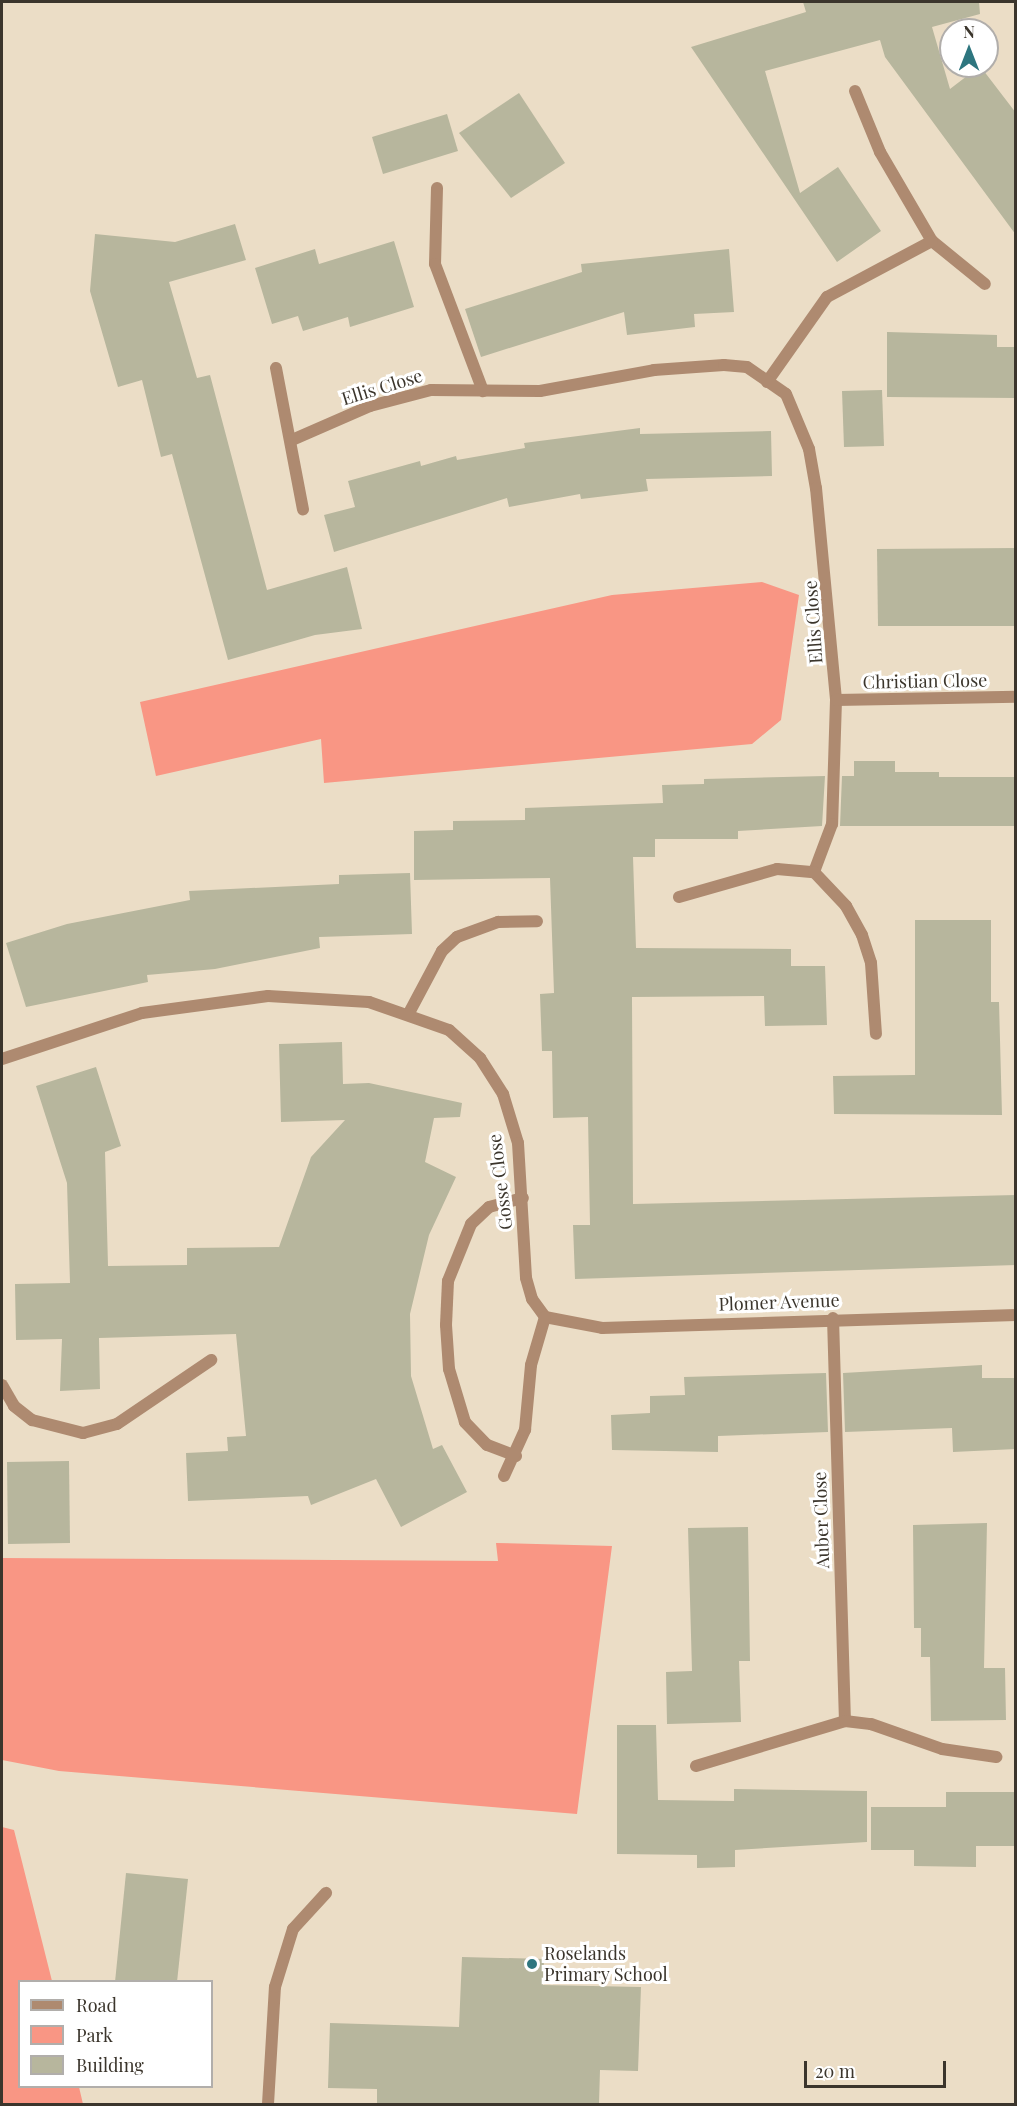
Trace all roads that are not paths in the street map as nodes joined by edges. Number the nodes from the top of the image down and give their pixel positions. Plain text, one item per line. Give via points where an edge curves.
1 (855, 91) dead end
2 (437, 188) dead end
3 (932, 241) junction
4 (985, 284) dead end
5 (276, 369) dead end
6 (767, 382) junction
7 (483, 391) junction
8 (292, 440) junction
9 (303, 509) dead end
10 (1016, 697) edge
11 (836, 700) junction
12 (814, 872) junction
13 (679, 897) dead end
14 (537, 921) dead end
15 (409, 1013) junction
16 (876, 1034) dead end
17 (2, 1059) edge
18 (523, 1198) junction
19 (1016, 1315) edge
20 (545, 1317) junction
21 (833, 1318) junction
22 (210, 1360) dead end
23 (2, 1385) edge
24 (516, 1456) junction
25 (504, 1476) dead end
26 (845, 1721) junction
27 (996, 1757) dead end
28 (696, 1766) dead end
29 (326, 1893) dead end
30 (268, 2104) edge

1 - 3 street via 880,152
2 - 7 street via 435,264
3 - 4 street
3 - 6 street via 827,297
5 - 8 street
6 - 7 street, Ellis Close via 747,367 724,365 654,370 540,391
6 - 11 street, Ellis Close via 786,394 809,449 824,536
7 - 8 street, Ellis Close via 431,390 403,396
8 - 9 street
10 - 11 street, Christian Close
11 - 12 street, Ellis Close via 832,824
12 - 13 street via 777,869
12 - 16 street via 846,906 862,935 871,963
14 - 15 street via 498,922 457,936 442,951
15 - 17 street, Gosse Close via 324,996 199,1002 75,1032
15 - 18 street, Gosse Close via 449,1030 480,1058 503,1094 518,1143
18 - 20 street, Gosse Close via 526,1278 532,1299
18 - 24 street via 489,1207 471,1224 448,1281 446,1325 449,1369 465,1422 487,1444
19 - 21 street, Plomer Avenue
20 - 21 street, Plomer Avenue via 602,1328
20 - 24 street via 534,1343 525,1430
21 - 26 street, Auber Close
22 - 23 street via 117,1424 83,1433 32,1420 14,1406
24 - 25 street
26 - 27 street via 871,1724 942,1749
26 - 28 street
29 - 30 street via 293,1929 275,1987

